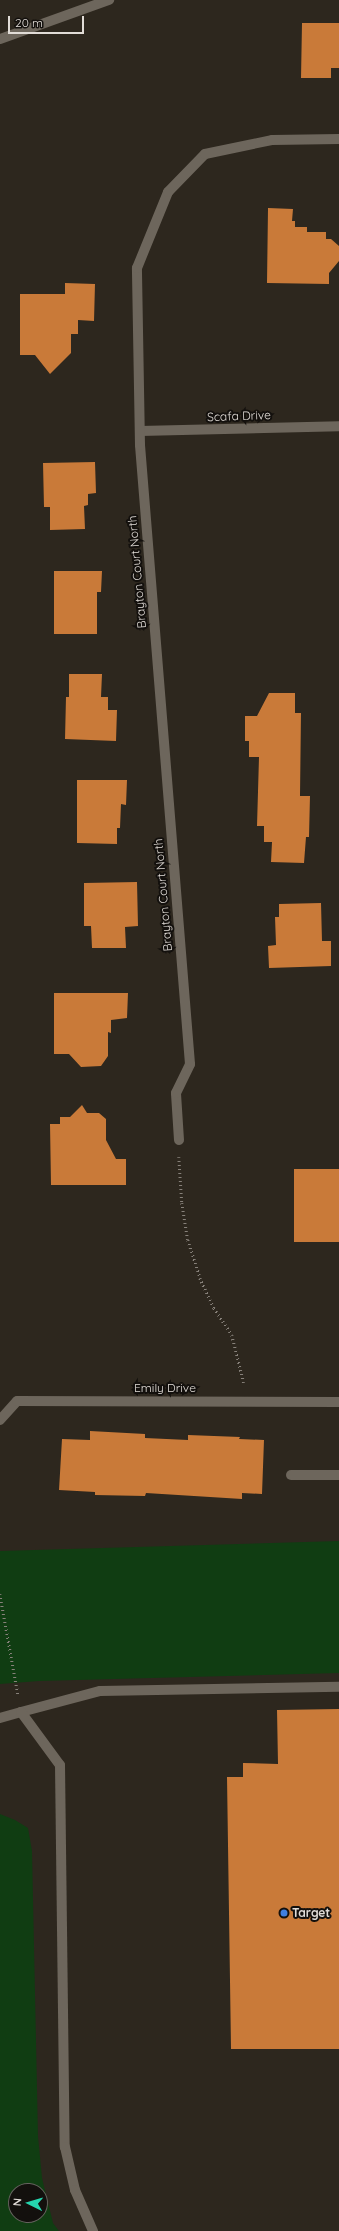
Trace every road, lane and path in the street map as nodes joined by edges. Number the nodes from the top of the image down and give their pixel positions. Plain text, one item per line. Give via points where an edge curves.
1 (109, 0) edge
2 (0, 39) edge
3 (339, 138) edge
4 (339, 426) edge
5 (140, 431) junction
6 (179, 1140) joint
7 (246, 1402) junction
8 (339, 1402) edge
9 (0, 1420) edge
10 (292, 1475) dead end
11 (339, 1475) edge
12 (0, 1594) edge
13 (339, 1687) edge
14 (21, 1712) junction
15 (0, 1718) edge
16 (93, 2231) edge

1 - 2 street
3 - 5 street, Brayton Court North via 272,140 205,154 168,192 137,268
4 - 5 street, Scafa Drive
5 - 6 street, Brayton Court North via 190,1064 176,1093
6 - 7 path via 182,1203 188,1240 200,1278 214,1308 232,1335 243,1375
7 - 8 street, Emily Drive
7 - 9 street, Emily Drive via 17,1401
10 - 11 street
12 - 14 path
13 - 14 street via 100,1691
14 - 15 street
14 - 16 street via 60,1765 65,2147 75,2190

